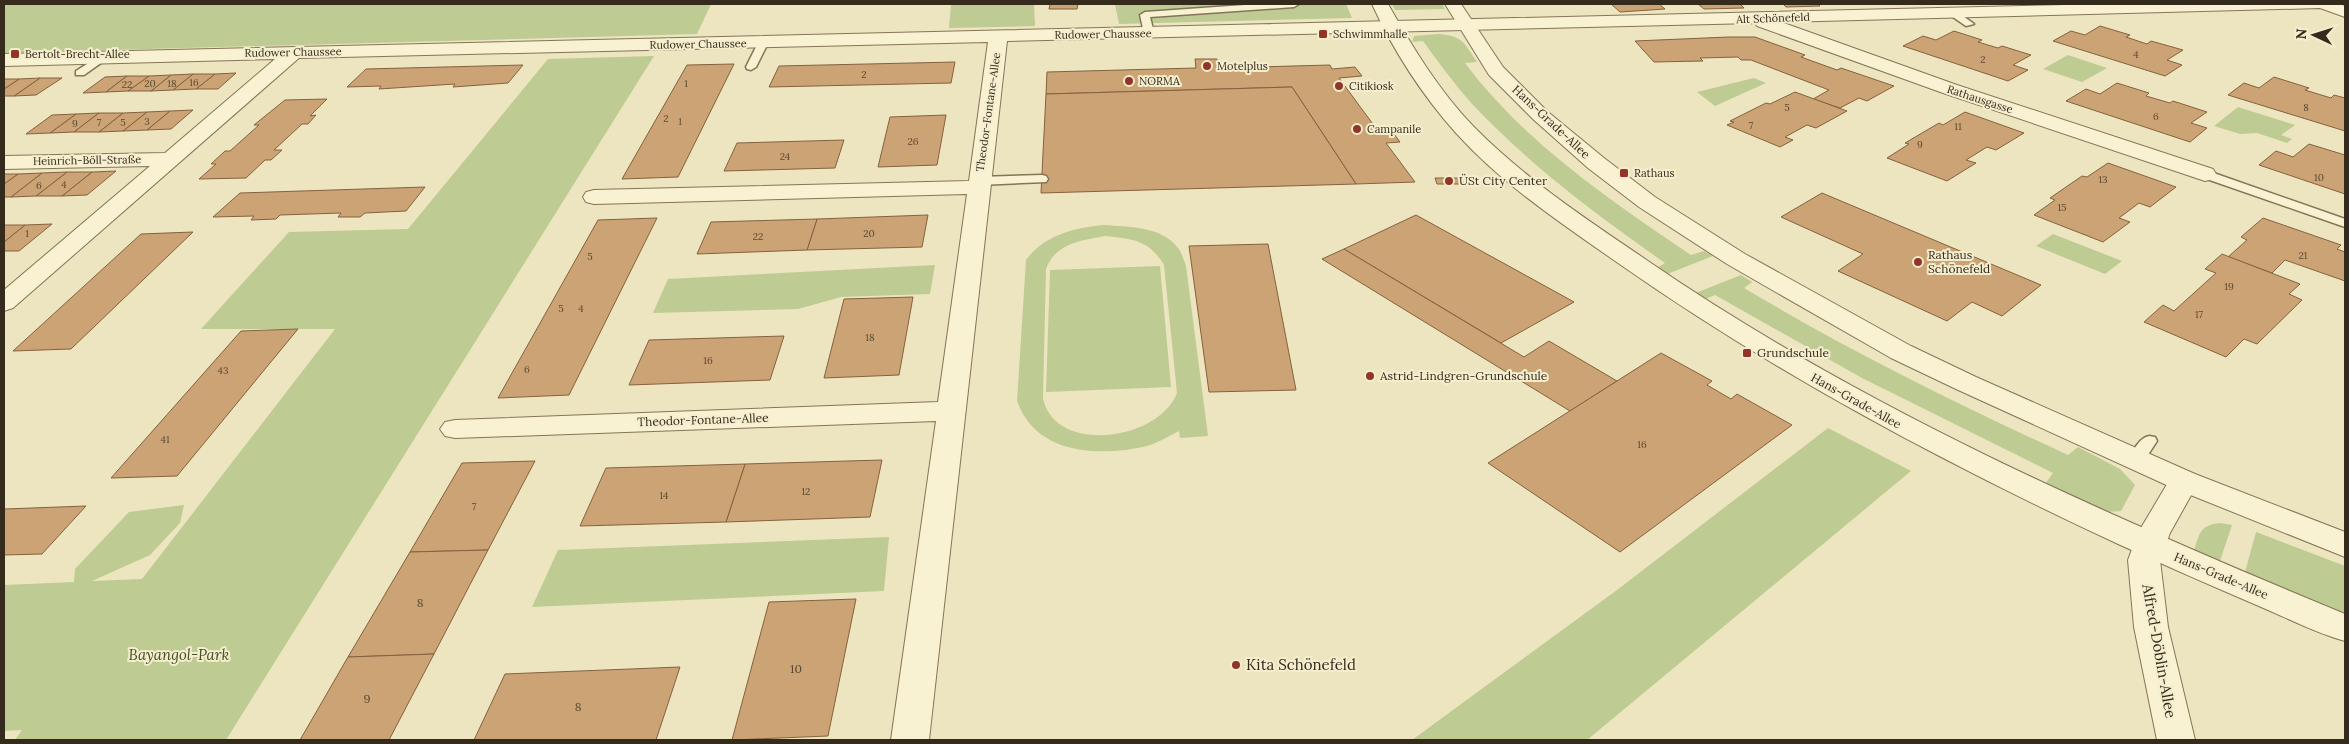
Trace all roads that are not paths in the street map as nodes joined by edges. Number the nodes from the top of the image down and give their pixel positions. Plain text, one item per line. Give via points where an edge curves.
1 (1294, 4) edge
2 (1380, 4) edge
3 (1453, 4) edge
4 (2315, 4) edge
5 (2325, 4) edge
6 (2150, 6) edge
7 (2345, 12) edge
8 (1953, 13) junction
9 (1758, 18) junction
10 (1968, 24) dead end
11 (1466, 26) junction
12 (1392, 28) junction
13 (1149, 33) junction
14 (998, 37) junction
15 (763, 43) junction
16 (295, 52) junction
17 (4, 60) edge
18 (102, 64) junction
19 (751, 67) dead end
20 (80, 73) dead end
21 (171, 158) junction
22 (4, 162) edge
23 (2205, 174) joint
24 (1042, 179) dead end
25 (979, 184) junction
26 (594, 198) dead end
27 (2345, 222) edge
28 (9, 294) edge
29 (950, 411) junction
30 (455, 430) dead end
31 (2184, 481) junction
32 (2149, 545) junction
33 (2345, 545) edge
34 (2345, 628) edge
35 (910, 740) edge
36 (2176, 740) edge

1 - 13 lane via 1145,15
2 - 12 street, Hans-Grade-Allee
3 - 11 street, Hans-Grade-Allee
4 - 6 street, Alt Schönefeld
5 - 7 street
6 - 8 street, Alt Schönefeld
8 - 9 street, Alt Schönefeld
8 - 10 lane
9 - 11 street, Alt Schönefeld
9 - 23 street, Rathausgasse via 1783,31
11 - 12 street, Alt Schönefeld
11 - 31 street, Hans-Grade-Allee via 1496,71 1540,116 1596,164 1690,230 1901,352 2142,451
12 - 13 street, Rudower Chaussee
12 - 32 street, Hans-Grade-Allee via 1414,65 1451,114 1500,162 1664,286 1752,343 1893,422
13 - 14 street, Rudower Chaussee
14 - 15 street, Rudower Chaussee
14 - 25 street, Theodor-Fontane-Allee
15 - 16 street, Rudower Chaussee
15 - 19 lane
16 - 18 street, Rudower Chaussee via 124,56
16 - 21 street
17 - 18 street, Rudower Chaussee
18 - 20 lane
21 - 22 street, Heinrich-Böll-Straße
21 - 28 street
23 - 27 lane
24 - 25 lane
25 - 26 street, Theodor-Fontane-Allee
25 - 29 street, Theodor-Fontane-Allee
29 - 30 street, Theodor-Fontane-Allee
29 - 35 street, Theodor-Fontane-Allee
31 - 32 street, Alfred-Döblin-Allee
31 - 33 street, Hans-Grade-Allee
32 - 34 street, Hans-Grade-Allee
32 - 36 street, Alfred-Döblin-Allee via 2144,560 2151,627

